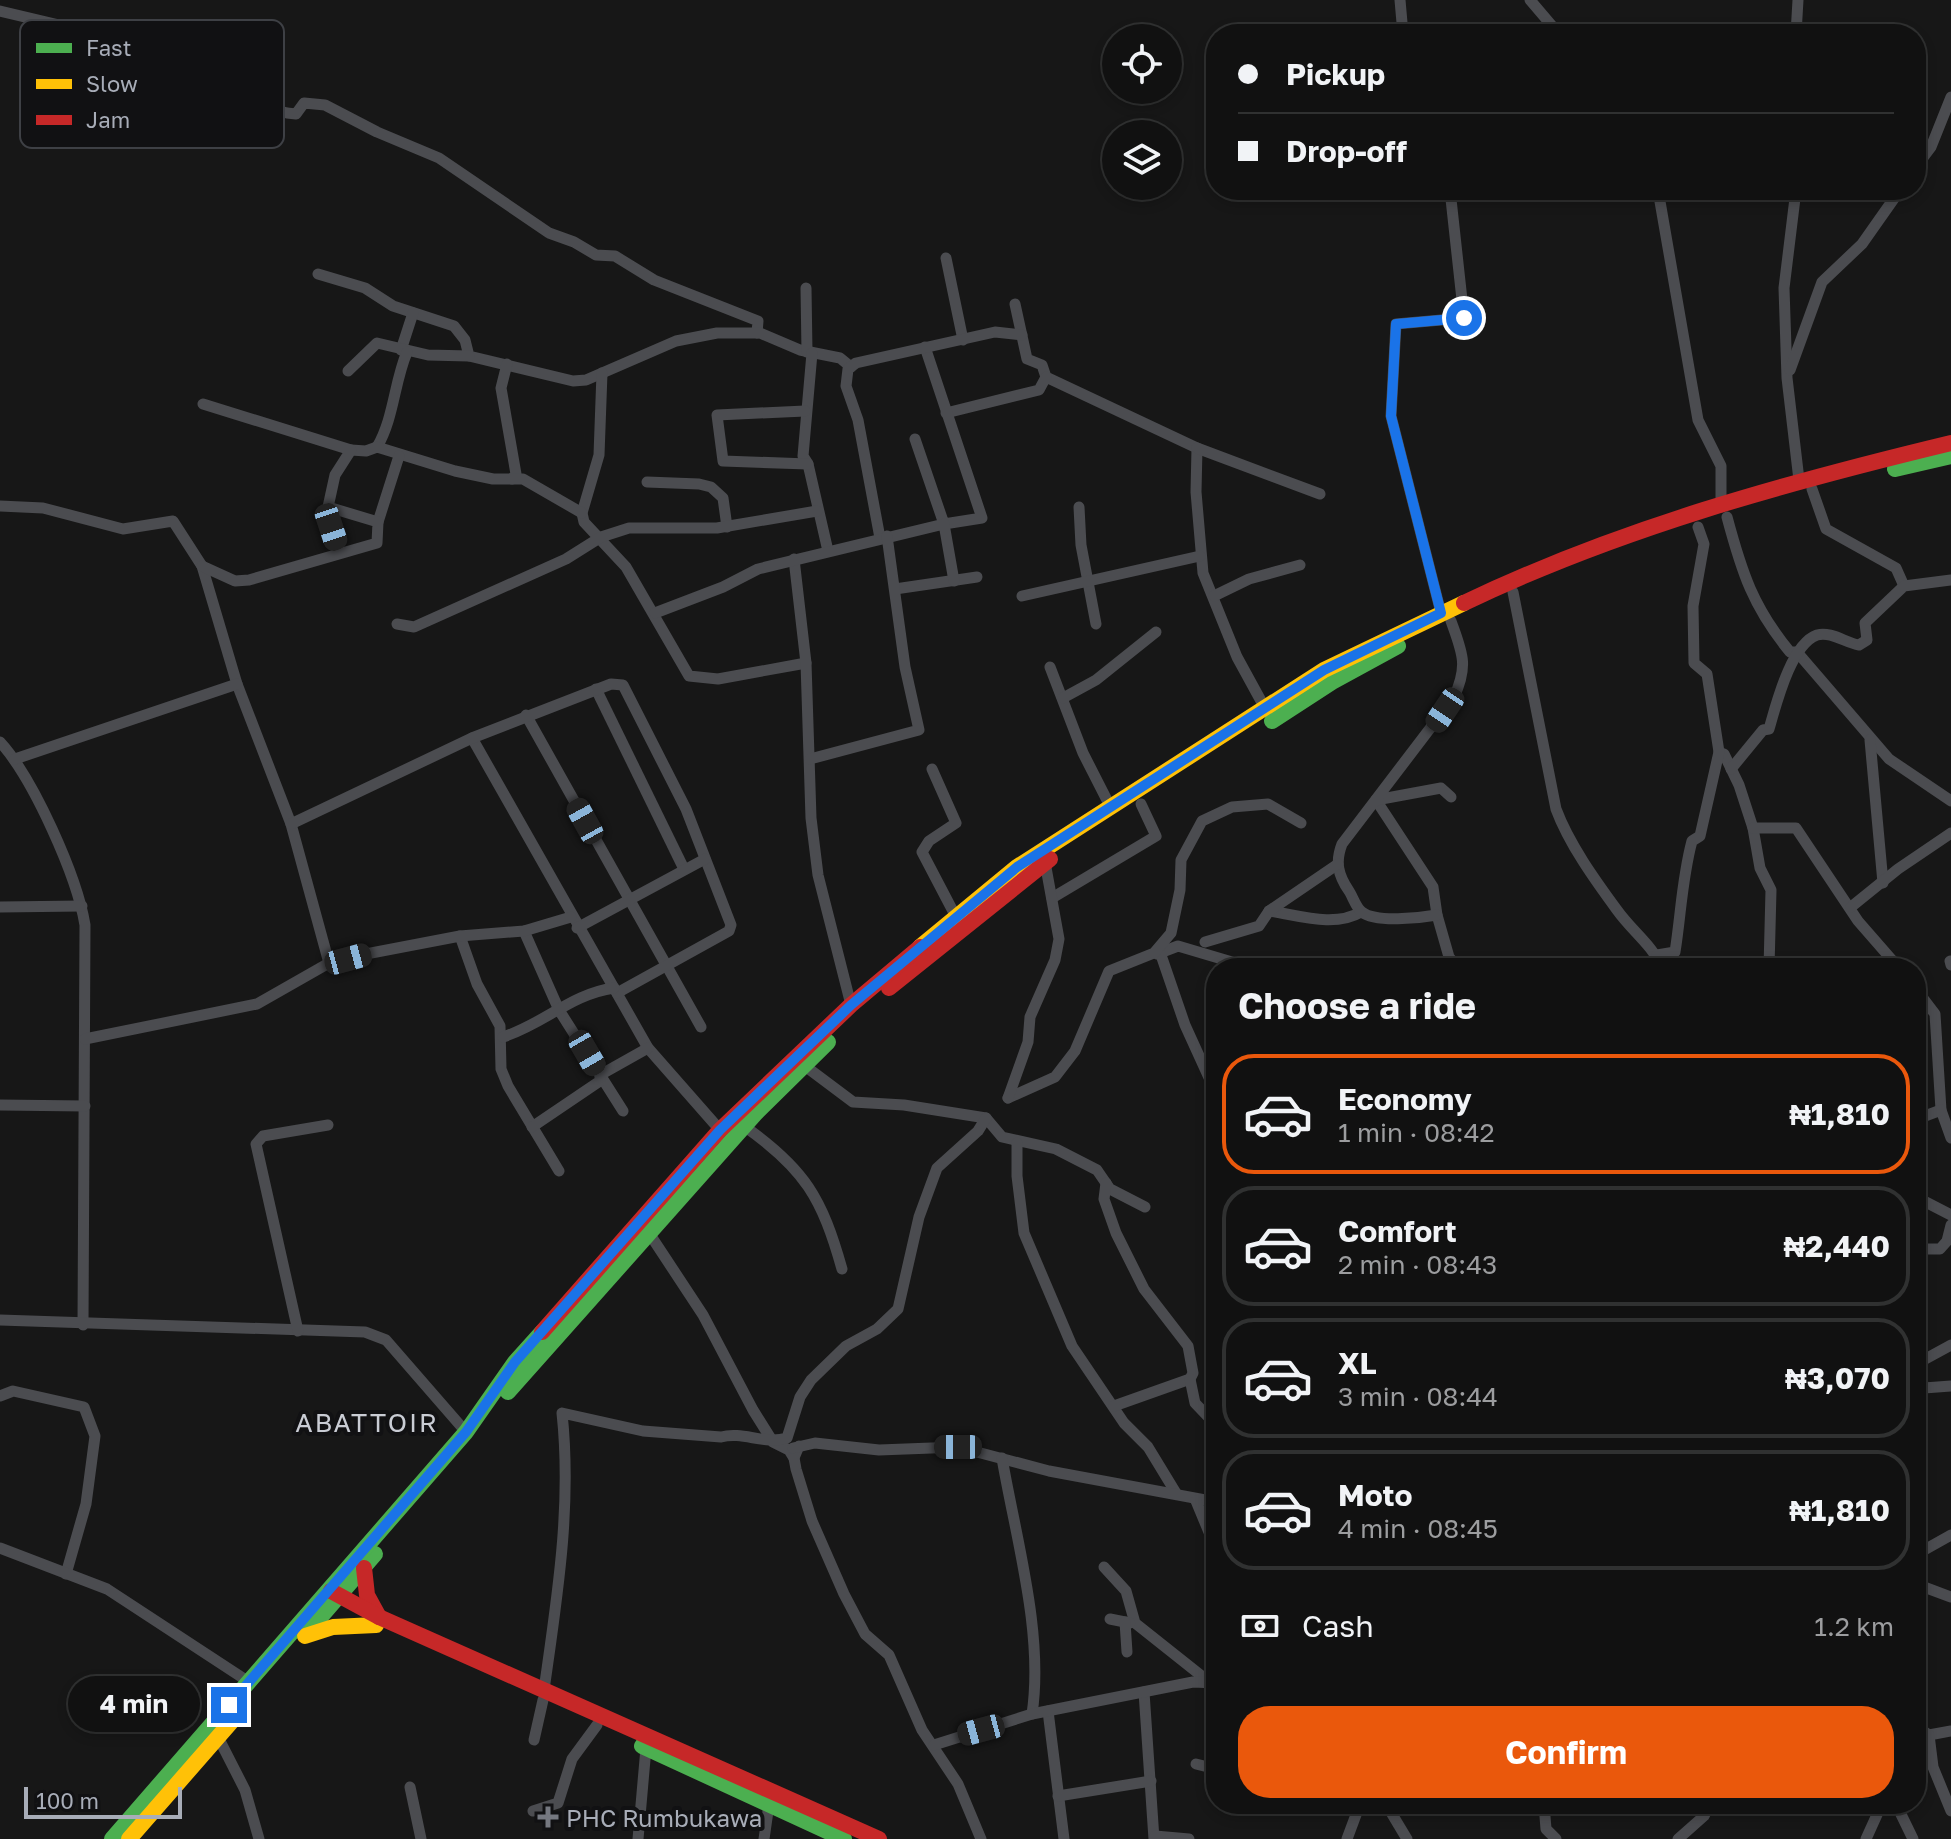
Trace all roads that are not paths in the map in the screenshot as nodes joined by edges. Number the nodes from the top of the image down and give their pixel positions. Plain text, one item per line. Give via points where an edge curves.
1 (1400, 0) edge
2 (1530, 0) edge
3 (1798, 0) edge
4 (0, 11) edge
5 (38, 20) edge
6 (1402, 24) edge
7 (1550, 24) edge
8 (1797, 24) edge
9 (1951, 97) edge
10 (284, 112) edge
11 (1926, 154) edge
12 (1451, 200) edge
13 (1660, 200) edge
14 (1795, 200) edge
15 (1893, 200) edge
16 (946, 258) dead end
17 (318, 274) dead end
18 (806, 288) dead end
19 (1015, 304) dead end
20 (413, 313) junction
21 (757, 333) junction
22 (1022, 335) junction
23 (963, 340) junction
24 (925, 347) junction
25 (404, 351) junction
26 (809, 353) junction
27 (469, 356) junction
28 (507, 364) junction
29 (851, 367) junction
30 (348, 371) dead end
31 (602, 373) junction
32 (1046, 377) junction
33 (1787, 378) junction
34 (203, 404) dead end
35 (805, 411) junction
36 (946, 413) junction
37 (915, 439) dead end
38 (1951, 443) edge
39 (377, 447) junction
40 (1197, 448) junction
41 (351, 450) junction
42 (399, 456) junction
43 (1951, 456) edge
44 (808, 464) junction
45 (512, 479) junction
46 (647, 482) dead end
47 (1806, 485) junction
48 (1320, 494) dead end
49 (0, 506) edge
50 (328, 507) junction
51 (1079, 507) dead end
52 (817, 511) junction
53 (1724, 512) junction
54 (582, 513) junction
55 (378, 522) junction
56 (944, 524) junction
57 (727, 527) junction
58 (1698, 527) junction
59 (601, 537) junction
60 (884, 537) junction
61 (828, 551) junction
62 (339, 553) junction
63 (1200, 556) junction
64 (794, 559) junction
65 (1300, 565) dead end
66 (202, 566) junction
67 (977, 577) dead end
68 (1087, 579) junction
69 (954, 581) junction
70 (1949, 581) edge
71 (1904, 586) junction
72 (895, 589) junction
73 (1513, 592) junction
74 (1022, 596) dead end
75 (1214, 596) junction
76 (655, 613) junction
77 (1438, 621) junction
78 (397, 624) dead end
79 (1096, 624) dead end
80 (1156, 632) dead end
81 (1397, 641) junction
82 (1797, 652) junction
83 (806, 663) junction
84 (1050, 667) dead end
85 (237, 684) junction
86 (596, 689) junction
87 (1063, 698) junction
88 (1266, 710) junction
89 (526, 715) junction
90 (472, 738) junction
91 (1870, 740) junction
92 (0, 742) edge
93 (1719, 752) junction
94 (15, 759) junction
95 (810, 759) junction
96 (932, 769) dead end
97 (1731, 769) junction
98 (1451, 797) dead end
99 (1376, 800) junction
100 (1951, 801) edge
101 (1141, 804) junction
102 (1111, 808) junction
103 (1301, 823) dead end
104 (291, 824) junction
105 (1753, 828) junction
106 (1951, 833) edge
107 (705, 859) junction
108 (1045, 862) junction
109 (1338, 864) junction
110 (684, 869) junction
111 (1883, 883) junction
112 (1052, 898) junction
113 (630, 900) junction
114 (82, 906) junction
115 (0, 907) edge
116 (1851, 907) junction
117 (1269, 911) junction
118 (1361, 912) junction
119 (955, 915) junction
120 (1437, 915) junction
121 (574, 923) junction
122 (524, 931) junction
123 (460, 936) junction
124 (1205, 942) dead end
125 (1157, 954) junction
126 (1657, 955) junction
127 (1218, 958) edge
128 (1450, 958) edge
129 (1658, 958) edge
130 (1769, 958) edge
131 (1890, 958) edge
132 (329, 963) junction
133 (664, 966) junction
134 (615, 990) junction
135 (1926, 1002) edge
136 (851, 1005) junction
137 (559, 1010) junction
138 (701, 1027) dead end
139 (503, 1037) junction
140 (85, 1039) junction
141 (648, 1048) junction
142 (805, 1066) junction
143 (1206, 1071) edge
144 (600, 1075) junction
145 (0, 1105) edge
146 (85, 1106) junction
147 (1941, 1110) junction
148 (623, 1111) dead end
149 (1926, 1116) edge
150 (986, 1118) junction
151 (328, 1125) dead end
152 (744, 1126) junction
153 (532, 1127) junction
154 (720, 1130) junction
155 (1951, 1138) edge
156 (1017, 1143) junction
157 (559, 1171) dead end
158 (1106, 1183) junction
159 (1926, 1202) edge
160 (1145, 1207) dead end
161 (1951, 1215) edge
162 (1951, 1225) edge
163 (649, 1233) junction
164 (1926, 1249) edge
165 (842, 1269) dead end
166 (0, 1320) edge
167 (83, 1325) junction
168 (298, 1331) junction
169 (1951, 1345) edge
170 (1926, 1359) edge
171 (1190, 1379) junction
172 (1951, 1386) edge
173 (1926, 1388) edge
174 (0, 1396) edge
175 (1114, 1406) junction
176 (1206, 1415) edge
177 (466, 1432) junction
178 (773, 1442) junction
179 (794, 1451) junction
180 (1002, 1458) junction
181 (1176, 1493) junction
182 (1196, 1501) junction
183 (1206, 1502) edge
184 (1206, 1525) edge
185 (1951, 1535) edge
186 (0, 1548) edge
187 (1926, 1549) edge
188 (1104, 1567) dead end
189 (364, 1568) junction
190 (66, 1574) junction
191 (1926, 1588) edge
192 (1951, 1597) edge
193 (330, 1598) junction
194 (1110, 1619) dead end
195 (377, 1621) junction
196 (1130, 1623) junction
197 (305, 1636) junction
198 (1127, 1652) dead end
199 (1206, 1678) edge
200 (249, 1682) junction
201 (1206, 1683) edge
202 (1144, 1692) junction
203 (543, 1695) junction
204 (1048, 1711) junction
205 (1032, 1714) junction
206 (597, 1725) junction
207 (1951, 1731) edge
208 (1926, 1733) edge
209 (1929, 1735) junction
210 (218, 1737) junction
211 (534, 1740) dead end
212 (934, 1745) junction
213 (646, 1748) junction
214 (1196, 1764) dead end
215 (1206, 1766) edge
216 (1151, 1781) junction
217 (410, 1787) dead end
218 (1058, 1796) junction
219 (769, 1804) junction
220 (533, 1811) dead end
221 (1951, 1811) edge
222 (1356, 1814) edge
223 (1392, 1814) edge
224 (1545, 1814) edge
225 (1705, 1814) edge
226 (1877, 1814) edge
227 (1901, 1814) edge
228 (1154, 1838) edge
229 (112, 1839) edge
230 (129, 1839) edge
231 (259, 1839) edge
232 (421, 1839) edge
233 (638, 1839) edge
234 (764, 1839) edge
235 (844, 1839) edge
236 (879, 1839) edge
237 (981, 1839) edge
238 (1064, 1839) edge
239 (1189, 1839) edge
240 (1347, 1839) edge
241 (1407, 1839) edge
242 (1556, 1839) edge
243 (1678, 1839) edge
244 (1866, 1839) edge
245 (1913, 1839) edge

1 - 6 street
2 - 7 street
3 - 8 street
4 - 5 street
9 - 11 street
10 - 21 street via 296,114 304,103 325,105 439,158 549,233 596,255 615,256 654,280 758,321
12 - 77 street via 1464,318 1396,324 1391,416
13 - 53 street via 1698,420 1721,466
14 - 33 street via 1784,288
15 - 33 street via 1862,244 1822,282
16 - 23 street
17 - 20 street via 365,288
18 - 26 street
19 - 22 street
20 - 25 street
20 - 27 street via 454,326
21 - 26 street
21 - 31 street via 695,336
22 - 23 street via 995,332
22 - 32 street via 1027,359 1042,365
23 - 24 street
24 - 29 street
24 - 36 street
25 - 27 street
25 - 30 street via 377,343
25 - 39 street via 386,431
26 - 29 street via 840,358
26 - 35 street
27 - 28 street
28 - 31 street via 573,381
28 - 45 street via 501,388 516,474
29 - 60 street via 846,386
31 - 54 street via 599,455
32 - 36 street via 1039,390
32 - 40 street
33 - 47 street
34 - 41 street
35 - 44 street via 803,456
35 - 44 street via 717,415 723,461
36 - 56 street via 982,515
37 - 56 street
38 - 47 main road
39 - 41 street
39 - 42 street
40 - 48 street
40 - 63 street
41 - 50 street via 335,475
42 - 45 street
42 - 55 street
43 - 47 main road
44 - 52 street
45 - 54 street via 523,479
46 - 57 street via 711,487 723,498
47 - 53 main road
47 - 71 street via 1826,529 1893,565
49 - 66 street via 43,508 123,529 173,521
50 - 55 street
50 - 62 street
51 - 68 street
52 - 57 street
52 - 61 street
53 - 58 main road
53 - 77 main road via 1558,560
53 - 82 street via 1750,595 1764,621 1790,652
54 - 59 street via 584,522
55 - 62 street via 377,543
56 - 60 street
56 - 69 street
57 - 59 street via 629,528
58 - 73 main road via 1561,570
58 - 93 street via 1704,553 1693,606 1694,663 1707,674
59 - 76 street
59 - 78 street via 566,559 414,627
60 - 61 street
60 - 72 street
61 - 64 street
62 - 66 street via 249,580 235,581
63 - 68 street
63 - 75 street
64 - 76 street
64 - 83 street
65 - 75 street via 1249,579
66 - 85 street
67 - 69 street
68 - 74 street
68 - 79 street
69 - 72 street
70 - 71 street
71 - 82 street via 1865,623 1867,640 1859,645 1816,635
72 - 95 street via 919,730
73 - 77 main road
73 - 126 street via 1563,828 1617,910
75 - 88 street via 1237,657
76 - 83 street via 689,676 718,679
77 - 81 main road
77 - 99 street via 1463,654 1464,674 1436,723
80 - 87 street via 1096,680
81 - 88 main road via 1324,670
81 - 101 main road
82 - 91 street
82 - 97 street via 1769,729
83 - 95 street
84 - 87 street
85 - 94 street
85 - 104 street
86 - 89 street
86 - 107 street via 611,684 628,691
86 - 110 street
87 - 102 street
88 - 102 main road
89 - 90 street
89 - 113 street
90 - 104 street
90 - 121 street
91 - 100 street
91 - 111 street
92 - 94 street
93 - 97 street
93 - 126 street via 1700,836 1692,841 1680,884 1675,952
94 - 114 street
95 - 136 street via 818,875
96 - 119 street via 956,823 922,852
97 - 105 street
98 - 99 street via 1441,788
99 - 109 street via 1342,844
99 - 120 street via 1433,887
101 - 108 main road
101 - 112 street via 1156,836
102 - 119 main road via 1017,867
103 - 125 street via 1268,804 1232,807 1202,821 1181,860 1171,933
104 - 132 street
105 - 116 street via 1796,828
105 - 130 street via 1760,868 1771,890
106 - 111 street
107 - 110 street
107 - 133 street via 728,913 729,931
108 - 112 street
108 - 142 main road via 856,1015
109 - 117 street
109 - 118 street via 1340,879
110 - 113 street
111 - 116 street
112 - 125 street via 1059,939 1055,960 1030,1017 1028,1042 1008,1098 1055,1077 1075,1051 1109,971
113 - 121 street
113 - 133 street
114 - 115 street
114 - 140 street
116 - 131 street
117 - 118 street via 1335,920
117 - 124 street via 1259,926
118 - 120 street via 1407,919
119 - 136 main road
120 - 128 street
121 - 122 street
121 - 134 street
122 - 123 street
122 - 137 street
123 - 132 street
123 - 139 street
125 - 127 street via 1178,946
125 - 143 street
126 - 129 street
132 - 140 street via 257,1004
133 - 134 street
133 - 138 street
134 - 137 street via 589,993
134 - 141 street
135 - 147 street via 1935,1014
136 - 154 main road
137 - 139 street via 532,1028
137 - 144 street
139 - 153 street via 501,1069
140 - 146 street
141 - 144 street
141 - 154 street
142 - 150 street via 853,1102
142 - 152 main road
144 - 148 street
144 - 153 street via 600,1081
145 - 146 street
146 - 167 street
147 - 149 street
147 - 155 street
150 - 156 street via 1002,1137
150 - 178 street via 937,1168 919,1217 898,1309 877,1329 846,1346 811,1380 787,1438
151 - 168 street via 263,1136 256,1144
152 - 163 main road
152 - 165 street via 776,1148 806,1180 828,1220
153 - 157 street
154 - 177 main road via 515,1362
156 - 158 street via 1056,1149 1097,1170
156 - 175 street via 1024,1233 1076,1353
158 - 160 street
158 - 171 street via 1104,1199 1144,1289 1188,1346
159 - 161 street
162 - 164 street via 1940,1249
163 - 178 street via 703,1315
163 - 189 main road via 525,1371
166 - 167 street
167 - 168 street
168 - 177 street via 365,1332 386,1340
169 - 170 street
171 - 175 street
171 - 176 street via 1195,1403
172 - 173 street
174 - 190 street via 13,1391 84,1407 95,1436 86,1504
175 - 181 street
177 - 193 main road
178 - 179 street
178 - 203 street via 643,1431 562,1413 567,1465 563,1555
179 - 180 street via 815,1443 879,1450 958,1447
179 - 212 street via 812,1521 844,1594 865,1634 889,1655 922,1730
180 - 181 street
180 - 205 street via 1035,1643
181 - 182 street
182 - 183 street
182 - 184 street
185 - 187 street
186 - 190 street
188 - 196 street via 1126,1591
189 - 193 main road
189 - 195 main road
190 - 200 street via 107,1589
191 - 192 street
193 - 195 main road
193 - 197 main road
193 - 200 main road
194 - 196 street
195 - 197 main road
195 - 203 main road
196 - 198 street
196 - 199 street
197 - 210 main road
200 - 229 main road
201 - 202 street
202 - 204 street
202 - 216 street
203 - 206 main road
203 - 211 street
203 - 236 main road
204 - 205 street
204 - 218 street
205 - 212 street
206 - 213 main road
206 - 220 street via 572,1759 558,1803
207 - 209 street
208 - 209 street
209 - 221 street via 1933,1767
210 - 230 main road
210 - 231 street via 245,1790
212 - 237 street via 958,1784
213 - 219 main road
213 - 233 street
214 - 215 street
216 - 218 street
216 - 228 street
217 - 232 street
218 - 238 street
219 - 234 street
219 - 235 main road
222 - 240 street
223 - 241 street
224 - 242 street via 1546,1829
225 - 243 street
226 - 244 street
227 - 245 street
228 - 239 street

